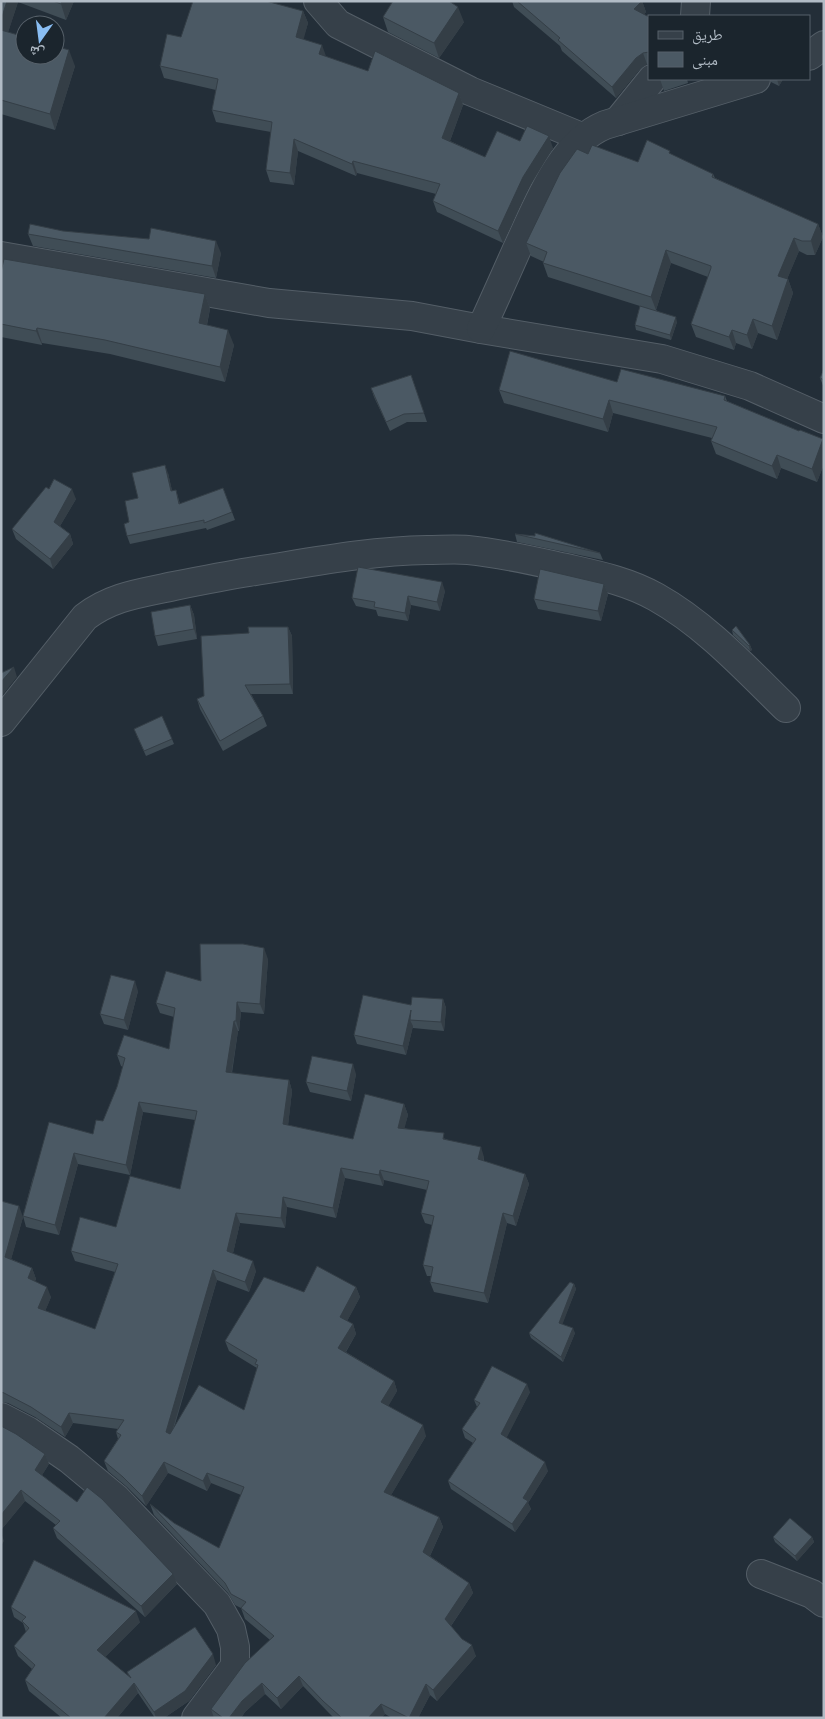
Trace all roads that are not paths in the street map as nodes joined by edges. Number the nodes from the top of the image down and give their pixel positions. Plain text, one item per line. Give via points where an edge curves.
1 (318, 1) edge
2 (696, 1) edge
3 (695, 15) edge
4 (824, 45) edge
5 (810, 55) edge
6 (651, 80) edge
7 (753, 80) edge
8 (618, 121) junction
9 (584, 138) junction
10 (1, 256) edge
11 (481, 330) junction
12 (824, 419) edge
13 (786, 708) dead end
14 (1, 722) edge
15 (1, 1416) edge
16 (761, 1574) dead end
17 (824, 1602) edge
18 (196, 1718) edge

1 - 9 street via 338,24 470,90
2 - 3 street
4 - 5 street
6 - 8 street
7 - 8 street
8 - 9 street via 594,130
9 - 11 street via 562,162 538,203
10 - 11 street via 269,302 412,316
11 - 12 street via 662,359 750,386
13 - 14 street via 688,618 639,589 608,578 468,550 397,550 225,576 121,597 98,607 86,617
15 - 18 street via 69,1459 116,1498 217,1604 231,1629 235,1666
16 - 17 street

